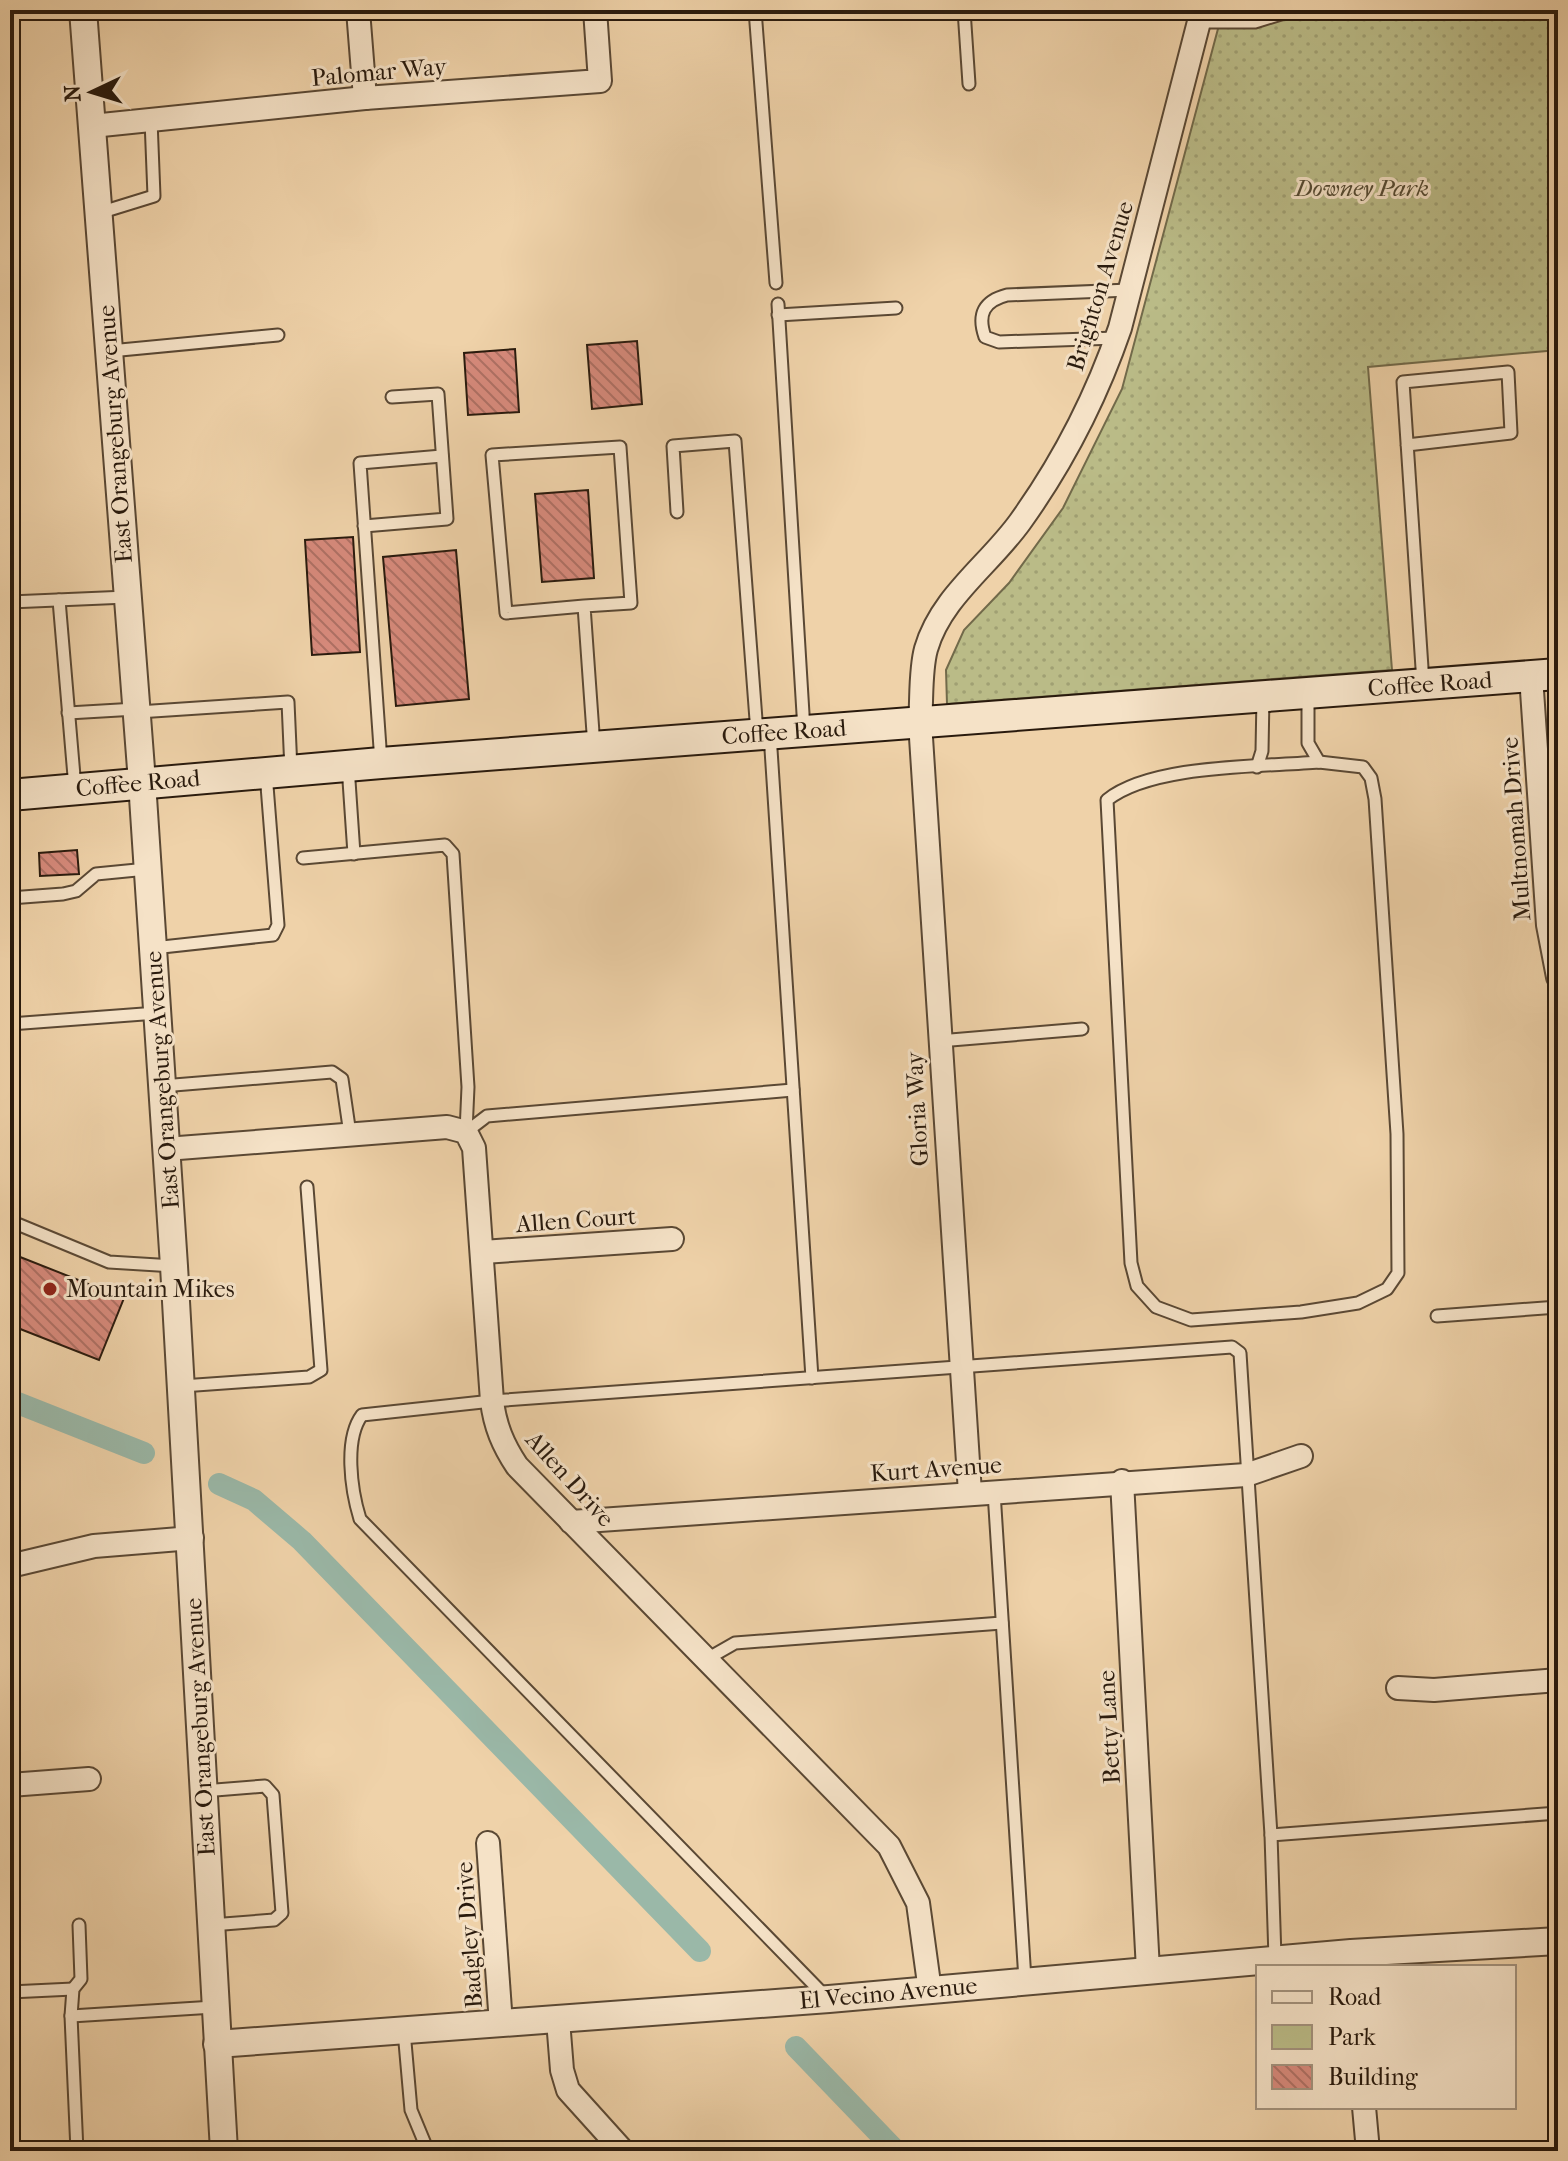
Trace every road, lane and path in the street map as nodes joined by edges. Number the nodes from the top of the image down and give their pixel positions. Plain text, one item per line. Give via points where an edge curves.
1 (83, 10) edge
2 (358, 10) edge
3 (595, 10) edge
4 (755, 10) edge
5 (964, 10) edge
6 (1294, 10) edge
7 (1201, 16) edge
8 (969, 84) dead end
9 (365, 98) junction
10 (151, 120) junction
11 (92, 126) junction
12 (99, 213) junction
13 (776, 283) dead end
14 (1129, 290) junction
15 (896, 308) dead end
16 (278, 335) dead end
17 (1116, 338) junction
18 (109, 351) junction
19 (392, 397) dead end
20 (1407, 445) junction
21 (442, 456) junction
22 (677, 512) dead end
23 (364, 526) junction
24 (128, 597) junction
25 (59, 600) junction
26 (10, 602) edge
27 (584, 606) junction
28 (1544, 675) edge
29 (1423, 684) junction
30 (1308, 693) junction
31 (1263, 696) junction
32 (136, 711) junction
33 (68, 713) junction
34 (920, 722) junction
35 (804, 730) junction
36 (763, 733) junction
37 (594, 747) junction
38 (1319, 762) junction
39 (381, 763) junction
40 (348, 766) junction
41 (1257, 767) junction
42 (279, 771) junction
43 (142, 782) junction
44 (75, 789) junction
45 (10, 795) edge
46 (354, 854) junction
47 (303, 858) dead end
48 (148, 869) junction
49 (10, 898) edge
50 (153, 948) junction
51 (1558, 977) edge
52 (157, 1013) junction
53 (10, 1024) edge
54 (1082, 1029) dead end
55 (939, 1041) junction
56 (162, 1086) junction
57 (793, 1090) junction
58 (466, 1132) junction
59 (350, 1134) junction
60 (166, 1149) junction
61 (307, 1187) dead end
62 (10, 1221) edge
63 (672, 1239) dead end
64 (483, 1252) junction
65 (174, 1266) junction
66 (1558, 1307) edge
67 (1437, 1316) dead end
68 (959, 1367) junction
69 (812, 1378) junction
70 (182, 1386) junction
71 (492, 1401) junction
72 (1301, 1456) dead end
73 (1246, 1475) junction
74 (1122, 1481) junction
75 (994, 1491) junction
76 (970, 1493) junction
77 (571, 1522) junction
78 (192, 1538) junction
79 (10, 1566) edge
80 (1002, 1623) junction
81 (707, 1659) junction
82 (1558, 1680) edge
83 (1398, 1688) dead end
84 (89, 1779) dead end
85 (10, 1785) edge
86 (202, 1791) junction
87 (1558, 1813) edge
88 (1271, 1835) junction
89 (488, 1843) dead end
90 (79, 1925) dead end
91 (210, 1925) junction
92 (1558, 1941) edge
93 (1275, 1959) junction
94 (1351, 1960) edge
95 (1148, 1970) junction
96 (1025, 1980) junction
97 (73, 1989) junction
98 (930, 1991) junction
99 (10, 1992) edge
100 (829, 1999) junction
101 (215, 2007) junction
102 (71, 2016) junction
103 (558, 2020) junction
104 (501, 2024) junction
105 (403, 2031) junction
106 (217, 2044) junction
107 (1364, 2109) edge
108 (77, 2151) edge
109 (224, 2151) edge
110 (428, 2151) edge
111 (623, 2151) edge
112 (1368, 2151) edge

1 - 11 street, East Orangeburg Avenue
2 - 9 street
3 - 9 street, Palomar Way via 600,81
4 - 13 lane
5 - 8 lane
6 - 7 lane via 1255,22
7 - 14 street, Brighton Avenue
9 - 10 street, Palomar Way
10 - 11 street, Palomar Way
10 - 12 lane via 154,196
11 - 12 street, East Orangeburg Avenue
12 - 18 street, East Orangeburg Avenue
14 - 17 street, Brighton Avenue
14 - 17 lane via 1007,295 993,299 980,324 985,337 999,342
15 - 35 lane via 778,310
16 - 18 lane
17 - 34 street, Brighton Avenue via 1079,428 1054,472 1018,524 946,605 926,650
18 - 24 street, East Orangeburg Avenue
19 - 21 lane via 438,394
20 - 20 lane via 1403,382 1508,372 1511,433
20 - 29 lane
21 - 23 lane via 360,463
21 - 23 lane via 447,519
22 - 36 lane via 673,446 735,441
23 - 39 lane
24 - 25 lane
24 - 32 street, East Orangeburg Avenue
25 - 26 lane
25 - 33 lane
27 - 27 lane via 506,613 492,455 620,447 631,603
27 - 37 lane
28 - 29 main road, Coffee Road
28 - 51 street, Multnomah Drive via 1548,925
29 - 30 main road, Coffee Road
30 - 31 main road, Coffee Road
30 - 38 lane via 1308,743
31 - 34 main road, Coffee Road
31 - 41 lane
32 - 33 lane
32 - 42 lane via 288,702
32 - 43 street, East Orangeburg Avenue
33 - 44 lane
34 - 35 main road, Coffee Road
34 - 55 street, Gloria Way
35 - 36 main road, Coffee Road
36 - 37 main road, Coffee Road
36 - 57 lane
37 - 39 main road, Coffee Road
38 - 41 lane
38 - 41 lane via 1363,767 1375,799 1397,1134 1398,1273 1387,1289 1358,1303 1191,1320 1156,1307 1137,1286 1131,1263 1107,800 1124,786 1161,776
39 - 40 main road, Coffee Road
40 - 42 main road, Coffee Road
40 - 46 lane
42 - 43 main road, Coffee Road
42 - 50 lane via 278,925 273,935
43 - 44 main road, Coffee Road
43 - 48 street, East Orangeburg Avenue
44 - 45 main road, Coffee Road
46 - 47 lane
46 - 58 lane via 445,845 453,854 468,1087
48 - 49 lane via 96,874 76,891 63,894
48 - 50 street, East Orangeburg Avenue
50 - 52 street, East Orangeburg Avenue
52 - 53 lane
52 - 56 street, East Orangeburg Avenue
54 - 55 lane
55 - 68 street, Gloria Way
56 - 59 lane via 332,1072 342,1079
56 - 60 street, East Orangeburg Avenue
57 - 58 lane via 487,1116
57 - 69 lane
58 - 59 street via 447,1127
58 - 64 street, Allen Drive via 474,1148
59 - 60 street
60 - 65 street, East Orangeburg Avenue
61 - 70 lane via 321,1370 309,1377
62 - 65 lane via 109,1262
63 - 64 street, Allen Court
64 - 71 street, Allen Drive
65 - 70 street, East Orangeburg Avenue
66 - 67 lane
68 - 69 lane
68 - 73 lane via 1232,1347 1240,1353
68 - 76 street, Gloria Way
69 - 71 lane
70 - 78 street, East Orangeburg Avenue
71 - 77 street, Allen Drive via 505,1448
71 - 100 lane via 362,1415 352,1428 354,1502 360,1519
72 - 73 street, Kurt Avenue
73 - 74 street, Kurt Avenue
73 - 88 lane
74 - 75 street, Kurt Avenue
74 - 95 street, Betty Lane
75 - 76 street, Kurt Avenue
75 - 80 lane
76 - 77 street, Kurt Avenue
77 - 81 street, Allen Drive
78 - 79 street via 94,1546
78 - 86 street, East Orangeburg Avenue
80 - 81 lane via 735,1643
80 - 96 lane
81 - 98 street, Allen Drive via 889,1846 918,1903
82 - 83 street
84 - 85 street
86 - 91 street, East Orangeburg Avenue
86 - 91 lane via 265,1786 273,1795 282,1913 274,1920
87 - 88 lane
88 - 93 lane
89 - 104 street, Badgley Drive
90 - 97 lane via 81,1979
91 - 101 street, East Orangeburg Avenue
92 - 94 street, El Vecino Avenue
93 - 94 street, El Vecino Avenue
93 - 95 street, El Vecino Avenue
95 - 96 street, El Vecino Avenue
96 - 98 street, El Vecino Avenue
97 - 99 lane
97 - 102 lane
98 - 100 street, El Vecino Avenue
100 - 103 street, El Vecino Avenue
101 - 102 lane
101 - 106 street, East Orangeburg Avenue
102 - 108 lane
103 - 104 street, El Vecino Avenue
103 - 111 street via 568,2090
104 - 105 street, El Vecino Avenue
105 - 106 street, El Vecino Avenue
105 - 110 lane via 411,2110
106 - 109 street, East Orangeburg Avenue
107 - 112 street

